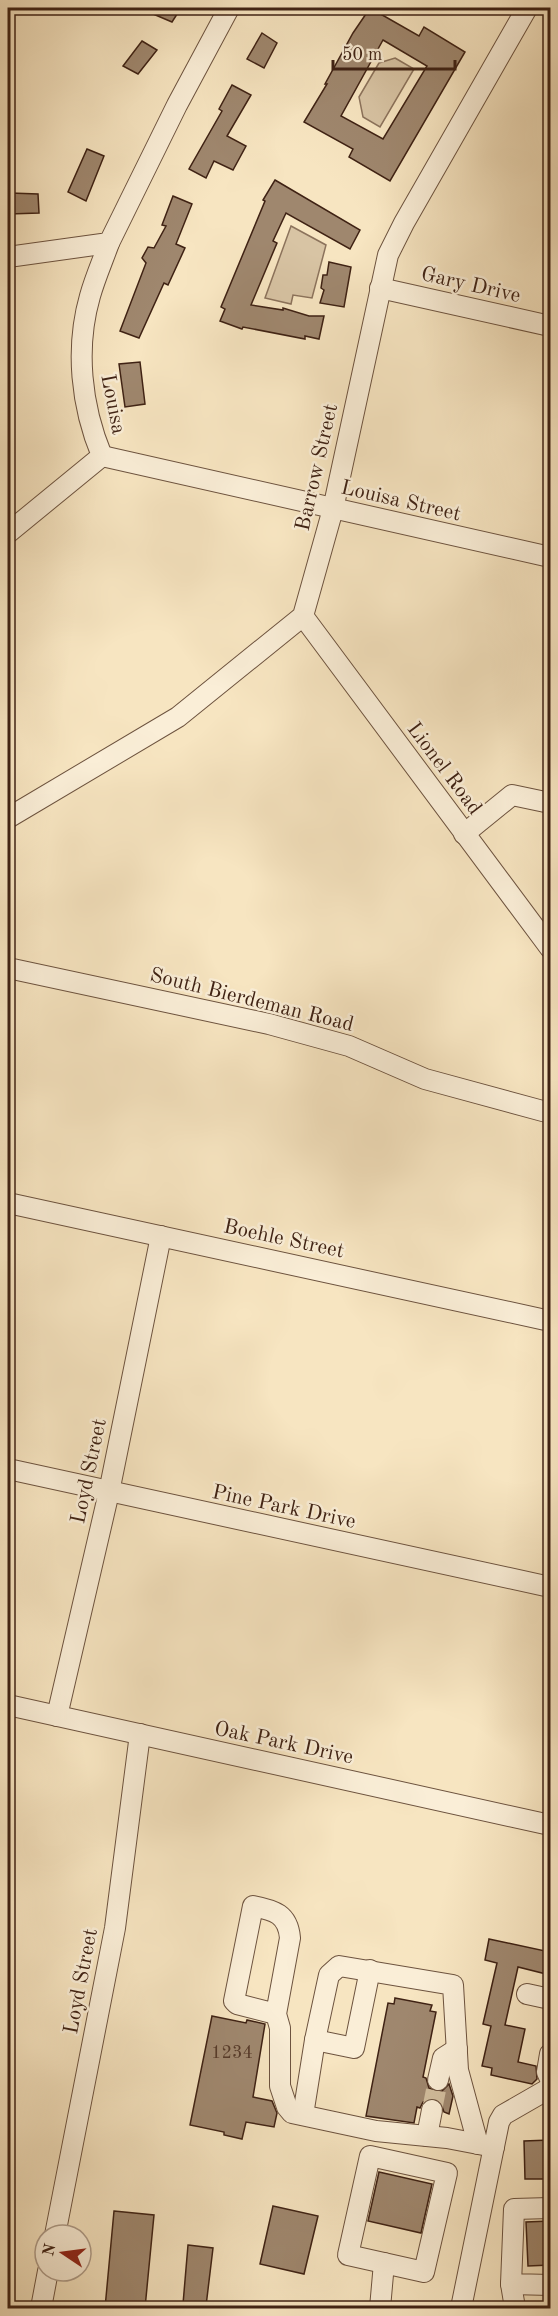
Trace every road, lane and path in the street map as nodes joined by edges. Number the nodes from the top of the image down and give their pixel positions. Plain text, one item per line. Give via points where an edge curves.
1 (229, 8) edge
2 (527, 8) edge
3 (109, 243) junction
4 (8, 257) edge
5 (380, 288) junction
6 (550, 326) edge
7 (102, 456) junction
8 (333, 509) junction
9 (8, 533) edge
10 (550, 557) edge
11 (303, 616) junction
12 (550, 803) edge
13 (8, 818) edge
14 (464, 834) junction
15 (550, 948) edge
16 (8, 968) edge
17 (550, 1113) edge
18 (8, 1203) edge
19 (161, 1236) junction
20 (550, 1321) edge
21 (8, 1469) edge
22 (109, 1492) junction
23 (550, 1587) edge
24 (8, 1705) edge
25 (57, 1716) junction
26 (140, 1734) junction
27 (550, 1825) edge
28 (370, 1970) junction
29 (527, 1994) dead end
30 (550, 1999) edge
31 (276, 2014) junction
32 (315, 2040) junction
33 (457, 2049) junction
34 (550, 2054) edge
35 (550, 2079) edge
36 (438, 2080) tunnel mouth
37 (550, 2088) edge
38 (432, 2110) tunnel mouth
39 (303, 2115) junction
40 (427, 2136) junction
41 (486, 2145) junction
42 (550, 2208) edge
43 (57, 2223) edge
44 (384, 2263) junction
45 (46, 2283) edge
46 (511, 2284) junction
47 (550, 2285) edge
48 (41, 2308) edge
49 (380, 2308) edge
50 (461, 2308) edge
51 (515, 2308) edge

1 - 3 street, Louisa
2 - 5 street, Barrow Street via 404,223 388,255
3 - 4 street
3 - 7 street, Louisa via 89,297 81,345 90,429
5 - 6 street, Gary Drive
5 - 8 street, Barrow Street
7 - 8 street, Louisa Street
7 - 9 street, Louisa
8 - 10 street, Louisa Street
8 - 11 street, Barrow Street
11 - 13 street via 178,717
11 - 14 street, Lionel Road
12 - 14 street via 512,795
14 - 15 street, Lionel Road
16 - 17 street, South Bierdeman Road via 269,1024 349,1046 425,1079
18 - 19 street, Boehle Street
19 - 20 street, Boehle Street
19 - 22 street, Loyd Street
21 - 22 street, Pine Park Drive
22 - 23 street, Pine Park Drive
22 - 25 street, Loyd Street
24 - 25 street, Oak Park Drive
25 - 26 street, Oak Park Drive
26 - 27 street, Oak Park Drive
26 - 43 street, Loyd Street via 115,1928
28 - 32 street via 339,1966 329,1975
28 - 32 street via 354,2048
28 - 33 street via 453,1985
29 - 30 street
31 - 31 street via 289,1928 274,1911 253,1906 234,2001
31 - 39 street via 280,2028 280,2086 287,2108
32 - 39 street
33 - 36 street via 443,2058
33 - 41 street via 458,2070
34 - 35 street
37 - 41 street via 503,2115
38 - 40 street
39 - 40 street via 376,2131
40 - 41 street
41 - 50 street
42 - 46 street via 514,2209
44 - 44 street via 424,2272 447,2172 370,2156 348,2255
44 - 49 street
45 - 48 street
46 - 47 street
46 - 51 street

